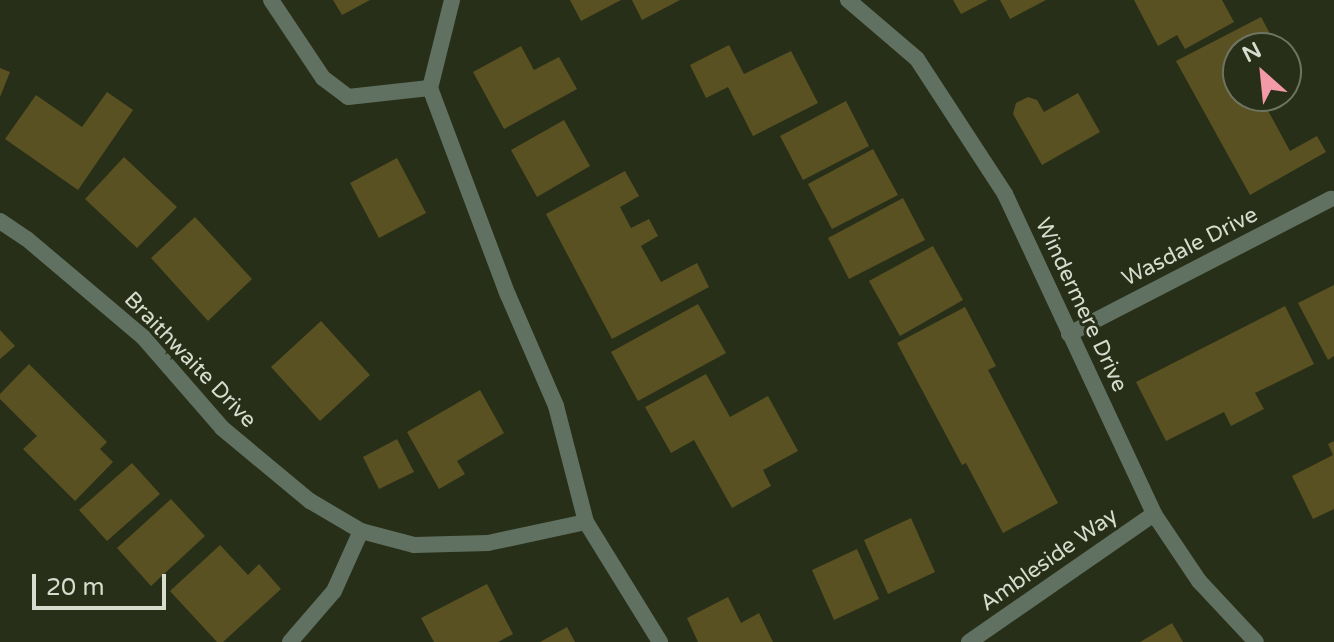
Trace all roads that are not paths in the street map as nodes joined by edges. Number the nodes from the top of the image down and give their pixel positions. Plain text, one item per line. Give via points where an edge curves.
1 (271, 0) edge
2 (452, 0) edge
3 (848, 0) edge
4 (430, 88) junction
5 (1331, 199) dead end
6 (0, 221) edge
7 (1069, 334) junction
8 (1154, 514) junction
9 (586, 522) junction
10 (361, 531) junction
11 (290, 642) edge
12 (660, 642) edge
13 (969, 642) edge
14 (1256, 642) edge

1 - 4 street via 323,78 348,97
2 - 4 street
3 - 7 street, Windermere Drive via 917,59 1005,194
4 - 9 street via 556,406
5 - 7 street, Wasdale Drive
6 - 10 street, Braithwaite Drive via 143,337 222,428 310,501
7 - 8 street, Windermere Drive
8 - 13 street, Ambleside Way
8 - 14 street, Windermere Drive via 1199,581
9 - 10 street, Braithwaite Drive via 488,543 414,545
9 - 12 street
10 - 11 street via 334,591

